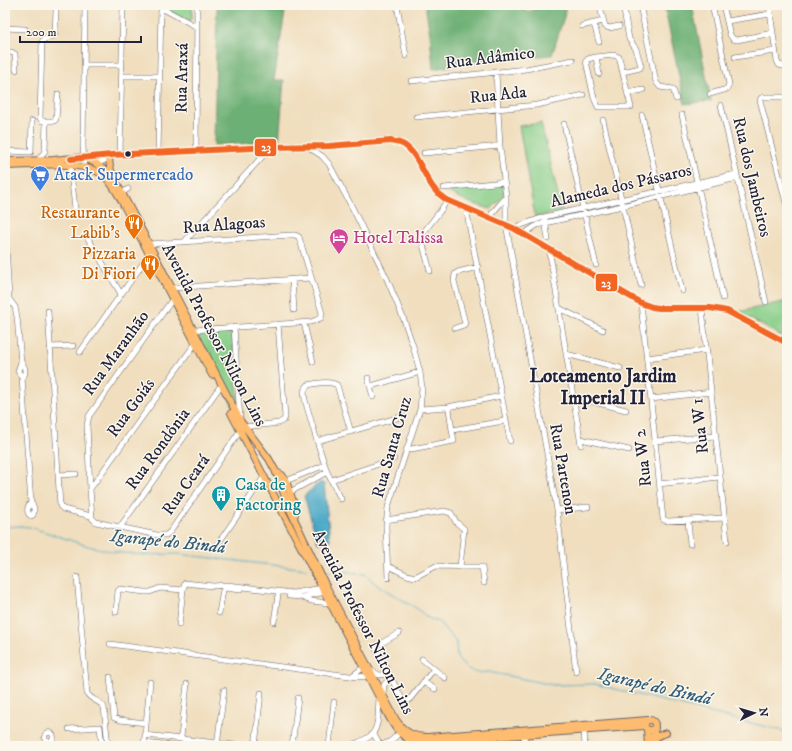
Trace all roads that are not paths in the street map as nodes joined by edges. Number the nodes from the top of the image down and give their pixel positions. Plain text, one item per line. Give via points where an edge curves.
1 (85, 5) edge
2 (123, 5) edge
3 (156, 5) edge
4 (197, 5) edge
5 (397, 5) edge
6 (602, 5) edge
7 (623, 5) edge
8 (640, 5) edge
9 (712, 5) edge
10 (724, 5) edge
11 (769, 5) edge
12 (162, 8) junction
13 (56, 10) dead end
14 (770, 14) junction
15 (603, 21) junction
16 (727, 21) junction
17 (594, 24) junction
18 (582, 26) dead end
19 (619, 26) dead end
20 (197, 27) junction
21 (5, 28) edge
22 (25, 29) dead end
23 (773, 33) junction
24 (599, 42) dead end
25 (775, 51) junction
26 (5, 52) edge
27 (406, 56) dead end
28 (596, 57) junction
29 (735, 57) dead end
30 (573, 60) dead end
31 (84, 65) junction
32 (122, 65) junction
33 (787, 67) edge
34 (16, 70) dead end
35 (623, 72) junction
36 (496, 73) junction
37 (599, 74) dead end
38 (122, 76) junction
39 (159, 76) junction
40 (411, 81) dead end
41 (643, 90) dead end
42 (627, 93) junction
43 (58, 94) dead end
44 (710, 94) dead end
45 (583, 95) dead end
46 (787, 97) edge
47 (676, 99) dead end
48 (721, 104) dead end
49 (498, 109) junction
50 (642, 115) dead end
51 (682, 115) dead end
52 (416, 117) dead end
53 (603, 120) dead end
54 (32, 121) dead end
55 (46, 122) junction
56 (564, 124) dead end
57 (308, 146) junction
58 (500, 146) junction
59 (271, 147) junction
60 (5, 151) edge
61 (45, 151) junction
62 (196, 151) junction
63 (158, 153) junction
64 (424, 153) dead end
65 (117, 155) junction
66 (83, 157) junction
67 (109, 158) junction
68 (5, 160) edge
69 (38, 160) junction
70 (53, 160) junction
71 (97, 164) junction
72 (70, 165) junction
73 (5, 166) edge
74 (84, 167) junction
75 (736, 176) junction
76 (116, 182) junction
77 (504, 182) junction
78 (697, 185) junction
79 (444, 188) dead end
80 (128, 189) dead end
81 (122, 193) junction
82 (785, 193) edge
83 (660, 194) junction
84 (506, 197) junction
85 (447, 200) junction
86 (622, 203) junction
87 (787, 207) edge
88 (75, 208) dead end
89 (466, 208) junction
90 (584, 212) junction
91 (489, 217) junction
92 (545, 220) junction
93 (506, 224) junction
94 (5, 228) edge
95 (513, 228) junction
96 (524, 234) junction
97 (86, 235) dead end
98 (548, 239) dead end
99 (186, 240) junction
100 (149, 244) junction
101 (549, 248) junction
102 (149, 255) junction
103 (596, 265) dead end
104 (478, 267) junction
105 (430, 271) dead end
106 (310, 278) junction
107 (292, 279) junction
108 (641, 285) dead end
109 (172, 288) junction
110 (682, 291) dead end
111 (121, 294) junction
112 (723, 298) dead end
113 (172, 300) junction
114 (766, 302) dead end
115 (640, 303) junction
116 (559, 308) junction
117 (702, 308) junction
118 (48, 310) dead end
119 (294, 310) dead end
120 (304, 322) junction
121 (278, 324) junction
122 (234, 327) junction
123 (455, 328) dead end
124 (194, 330) junction
125 (603, 330) dead end
126 (787, 343) edge
127 (195, 344) junction
128 (50, 346) junction
129 (72, 346) dead end
130 (706, 350) junction
131 (80, 352) dead end
132 (566, 354) junction
133 (647, 358) junction
134 (313, 362) dead end
135 (620, 368) dead end
136 (420, 372) junction
137 (368, 378) dead end
138 (371, 386) junction
139 (219, 388) junction
140 (711, 392) junction
141 (501, 396) junction
142 (373, 397) dead end
143 (574, 398) junction
144 (651, 399) junction
145 (420, 409) junction
146 (449, 409) dead end
147 (626, 410) dead end
148 (404, 416) dead end
149 (504, 421) dead end
150 (87, 425) joint
151 (241, 427) junction
152 (452, 430) junction
153 (351, 432) junction
154 (715, 436) junction
155 (581, 439) junction
156 (317, 441) junction
157 (510, 441) dead end
158 (655, 441) junction
159 (582, 445) dead end
160 (406, 450) junction
161 (630, 450) dead end
162 (269, 458) junction
163 (394, 460) dead end
164 (258, 465) junction
165 (325, 465) junction
166 (275, 471) junction
167 (327, 472) junction
168 (306, 473) junction
169 (76, 474) dead end
170 (58, 475) junction
171 (263, 476) junction
172 (719, 477) junction
173 (331, 480) junction
174 (286, 481) junction
175 (303, 484) junction
176 (659, 484) junction
177 (90, 489) junction
178 (290, 492) junction
179 (341, 499) dead end
180 (30, 502) dead end
181 (588, 507) dead end
182 (557, 510) junction
183 (91, 516) junction
184 (294, 518) junction
185 (724, 518) junction
186 (386, 520) junction
187 (688, 520) junction
188 (120, 526) junction
189 (727, 541) dead end
190 (690, 544) dead end
191 (216, 548) dead end
192 (314, 566) junction
193 (388, 566) junction
194 (460, 568) junction
195 (318, 574) junction
196 (77, 577) dead end
197 (388, 578) dead end
198 (319, 582) junction
199 (484, 583) dead end
200 (183, 590) junction
201 (307, 590) junction
202 (324, 590) junction
203 (278, 595) junction
204 (302, 597) junction
205 (330, 603) junction
206 (116, 612) dead end
207 (219, 613) dead end
208 (274, 622) dead end
209 (179, 625) dead end
210 (399, 633) dead end
211 (110, 644) dead end
212 (422, 659) dead end
213 (364, 667) junction
214 (434, 669) junction
215 (370, 670) junction
216 (576, 672) dead end
217 (379, 675) junction
218 (352, 676) junction
219 (368, 676) junction
220 (390, 676) junction
221 (110, 677) dead end
222 (445, 678) dead end
223 (150, 682) dead end
224 (424, 682) junction
225 (187, 684) dead end
226 (384, 685) junction
227 (435, 689) dead end
228 (224, 690) dead end
229 (261, 694) dead end
230 (381, 696) junction
231 (298, 698) dead end
232 (334, 702) dead end
233 (146, 723) junction
234 (646, 725) junction
235 (70, 729) dead end
236 (584, 730) junction
237 (373, 733) junction
238 (399, 733) junction
239 (666, 733) dead end
240 (145, 735) junction
241 (524, 735) junction
242 (181, 740) junction
243 (363, 743) edge
244 (409, 743) edge
245 (468, 743) edge
246 (144, 744) edge
247 (217, 745) edge
248 (378, 745) edge
249 (650, 745) edge
250 (102, 746) edge
251 (108, 746) edge
252 (173, 746) edge
253 (180, 746) edge
254 (244, 746) edge
255 (255, 746) edge
256 (292, 746) edge
257 (329, 746) edge
258 (350, 746) edge
259 (525, 746) edge
260 (585, 746) edge

1 - 31 street
2 - 32 street
3 - 12 street
4 - 20 street, Rua Araxá
5 - 27 street
6 - 15 street
7 - 35 street via 629,39 636,49 641,66
8 - 47 street via 656,82 660,87 673,89
9 - 44 street via 729,84 725,91
10 - 16 street
11 - 14 street
12 - 20 street
12 - 39 street
13 - 55 street via 55,35 42,42 40,118
14 - 16 street
14 - 23 street
15 - 17 street
15 - 19 street via 607,28
16 - 23 street via 733,39
17 - 18 street
17 - 24 street
20 - 62 street, Rua Araxá
21 - 22 street
23 - 25 street
25 - 29 street
25 - 33 street via 778,63
26 - 34 street via 16,54
28 - 35 street via 617,55
28 - 37 street
28 - 42 street via 586,61 598,107 631,107
30 - 36 street, Rua Adâmico
31 - 32 street
31 - 66 street
32 - 38 street
35 - 42 street
36 - 40 street, Rua Adâmico
36 - 49 street, Rua Partenon
38 - 39 street
38 - 65 street
39 - 63 street
41 - 42 street
43 - 55 street via 57,118
45 - 49 street, Rua Ada via 537,105
46 - 82 street via 764,97 760,100
48 - 75 street, Rua dos Jambeiros
49 - 52 street, Rua Ada
49 - 58 street, Rua Partenon
50 - 83 street
51 - 78 street
53 - 86 street
54 - 60 street via 31,152
55 - 61 street
56 - 90 street
57 - 59 street
57 - 85 street via 390,141 400,143 414,156 436,192
57 - 136 street, Rua Santa Cruz via 329,164 350,202 404,320
58 - 64 street
58 - 77 street, Rua Partenon
59 - 62 street
59 - 99 street
61 - 69 street
61 - 70 street
62 - 63 street
63 - 65 street
65 - 66 street
65 - 67 street
66 - 70 main road
66 - 71 main road, Avenida Professor Nilton Lins
66 - 74 street
67 - 71 street
67 - 76 main road
68 - 69 main road
69 - 70 main road
71 - 76 main road, Avenida Professor Nilton Lins
72 - 73 main road, Avenida Professor Nilton Lins
72 - 74 main road, Avenida Professor Nilton Lins
72 - 88 street
74 - 102 main road, Avenida Professor Nilton Lins via 104,176 112,184
75 - 78 street, Alameda dos Pássaros
75 - 114 street, Rua dos Jambeiros
76 - 81 main road, Avenida Professor Nilton Lins
77 - 79 street
77 - 84 street, Rua Partenon
78 - 83 street, Alameda dos Pássaros
78 - 112 street
80 - 81 street
81 - 100 main road, Avenida Professor Nilton Lins via 129,200
82 - 87 street
83 - 86 street, Alameda dos Pássaros
83 - 110 street
84 - 91 street
84 - 93 street, Rua Partenon
85 - 89 street
85 - 105 street via 421,237
86 - 90 street, Alameda dos Pássaros
86 - 108 street
89 - 91 street
89 - 104 street
90 - 92 street, Alameda dos Pássaros
90 - 103 street
91 - 93 street
92 - 95 street, Alameda dos Pássaros
92 - 96 street, Alameda dos Pássaros
92 - 98 street
93 - 95 street
93 - 182 street, Rua Partenon
94 - 180 street via 9,299 17,314 21,362 18,371 22,378
95 - 96 street
96 - 101 street
97 - 111 street
99 - 100 street, Rua Alagoas
99 - 106 street, Rua Alagoas via 295,234
100 - 109 main road, Avenida Professor Nilton Lins
101 - 115 street
101 - 116 street
102 - 111 street
102 - 113 main road, Avenida Professor Nilton Lins
104 - 123 street via 455,274 454,281 465,324
104 - 141 street
106 - 107 street
106 - 120 street via 322,314 319,320
107 - 109 street
107 - 119 street
109 - 124 main road, Avenida Professor Nilton Lins
111 - 131 street
113 - 127 main road, Avenida Professor Nilton Lins
113 - 150 street, Rua Maranhão via 91,412
115 - 117 street via 659,308
115 - 133 street, Rua W 2
116 - 125 street
116 - 132 street
117 - 126 street via 727,311
117 - 130 street, Rua W 1
118 - 128 street
120 - 121 street
120 - 134 street
121 - 122 street
121 - 151 street via 285,417 282,422
122 - 124 street
122 - 151 street
124 - 151 main road, Avenida Professor Nilton Lins
127 - 139 main road, Avenida Professor Nilton Lins
127 - 177 street, Rua Goiás
128 - 129 street
128 - 170 street
130 - 133 street
130 - 140 street, Rua W 1
132 - 135 street
132 - 143 street
133 - 144 street, Rua W 2
136 - 138 street
136 - 145 street, Rua Santa Cruz
137 - 138 street
138 - 142 street
139 - 151 main road, Avenida Professor Nilton Lins
139 - 188 street, Rua Rondônia
140 - 144 street
140 - 154 street, Rua W 1
141 - 145 street via 448,407
141 - 157 street
143 - 147 street
143 - 155 street
144 - 158 street, Rua W 2
145 - 160 street, Rua Santa Cruz
146 - 152 street
148 - 153 street
149 - 152 street
150 - 177 street, Rua Goiás
151 - 162 main road, Avenida Professor Nilton Lins
151 - 164 main road, Avenida Professor Nilton Lins
151 - 188 street, Rua Ceará via 170,532 166,535 157,535
152 - 160 street via 454,441
153 - 156 street
153 - 156 street via 337,385 332,382 308,385 304,391 305,400
154 - 158 street
154 - 172 street, Rua W 1
155 - 159 street
155 - 161 street
156 - 165 street
158 - 176 street, Rua W 2
160 - 186 street, Rua Santa Cruz
162 - 164 main road
162 - 166 main road, Avenida Professor Nilton Lins
163 - 173 street
164 - 171 main road, Avenida Professor Nilton Lins
165 - 167 street
165 - 168 street
166 - 171 main road
166 - 174 main road
166 - 184 main road, Avenida Professor Nilton Lins
167 - 173 street
167 - 175 street
168 - 174 street
168 - 175 street
169 - 170 street
170 - 183 street via 61,508
171 - 191 street
171 - 192 main road, Avenida Professor Nilton Lins
172 - 176 street
172 - 185 street, Rua W 1
173 - 179 street
174 - 178 main road
175 - 178 street
176 - 187 street, Rua W 2 via 662,515 666,521
177 - 183 street, Rua Goiás
178 - 184 main road via 296,510
181 - 182 street
182 - 216 street, Rua Partenon
183 - 188 street via 96,522
184 - 192 main road, Avenida Professor Nilton Lins
185 - 187 street
185 - 189 street, Rua W 1
186 - 193 street, Rua Santa Cruz
186 - 194 street, Rua Santa Cruz via 437,511 451,513 464,529
187 - 190 street
192 - 195 main road, Avenida Professor Nilton Lins
193 - 194 street via 414,577 436,566
193 - 197 street, Rua Santa Cruz
194 - 199 street via 482,567
195 - 198 main road, Avenida Professor Nilton Lins
195 - 215 main road, Avenida Professor Nilton Lins
196 - 251 street via 87,693 90,698 102,704
198 - 201 street
198 - 202 main road, Avenida Professor Nilton Lins
200 - 201 street via 185,583 190,582 286,593
200 - 206 street via 160,588 145,592 119,589
200 - 209 street
201 - 202 street
202 - 204 street
202 - 205 main road, Avenida Professor Nilton Lins
203 - 204 street
203 - 207 street via 225,588
203 - 208 street
204 - 205 street via 311,601
205 - 213 main road, Avenida Professor Nilton Lins
210 - 220 street via 375,647
211 - 218 street
212 - 214 street
213 - 218 street
213 - 219 main road, Avenida Professor Nilton Lins
214 - 222 street
214 - 224 street
215 - 217 street
215 - 230 main road, Avenida Professor Nilton Lins
217 - 220 street
217 - 226 street
218 - 219 street
219 - 230 main road, Avenida Professor Nilton Lins
220 - 224 street via 405,705
220 - 226 street
221 - 233 street via 114,717
223 - 233 street
224 - 227 street
225 - 242 street
226 - 230 street
228 - 247 street
229 - 255 street
230 - 234 main road, Avenida Professor Nilton Lins via 404,730 421,737
230 - 237 street via 376,729
230 - 238 main road, Avenida Professor Nilton Lins
231 - 256 street
232 - 257 street
233 - 240 street
234 - 236 main road, Avenida Professor Nilton Lins
234 - 249 main road
234 - 249 main road via 654,721 655,728
235 - 250 street via 100,727
236 - 241 main road, Avenida Professor Nilton Lins
236 - 260 street
237 - 243 street
237 - 248 street
238 - 244 main road, Avenida Professor Nilton Lins
238 - 248 street via 392,742
239 - 249 main road via 658,736
240 - 242 street
240 - 246 street
241 - 245 main road, Avenida Professor Nilton Lins
241 - 259 street
242 - 247 street
242 - 253 street
243 - 258 street
244 - 245 main road, Avenida Professor Nilton Lins
246 - 252 street
247 - 254 street

